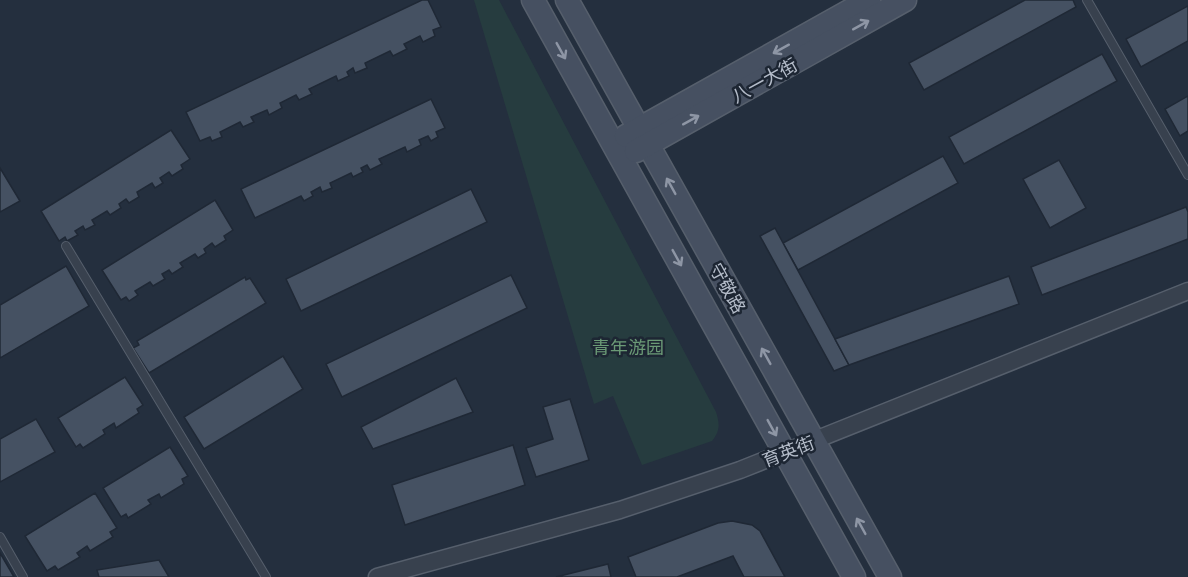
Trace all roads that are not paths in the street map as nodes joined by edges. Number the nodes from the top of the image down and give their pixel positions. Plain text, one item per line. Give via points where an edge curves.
1 (533, 0) edge
2 (567, 0) edge
3 (868, 0) edge
4 (905, 0) edge
5 (1087, 0) edge
6 (643, 137) junction
7 (617, 151) junction
8 (1188, 175) edge
9 (66, 246) dead end
10 (1188, 291) edge
11 (814, 441) junction
12 (785, 452) junction
13 (0, 537) edge
14 (23, 577) edge
15 (266, 577) edge
16 (377, 577) edge
17 (854, 577) edge
18 (890, 577) edge

1 -> 7 main road, 守敬路
2 - 6 main road, 守敬路
3 -> 6 main road, 八一大街
6 -> 4 main road, 八一大街
5 - 8 lane
6 - 7 main road, 八一大街
11 -> 6 main road, 守敬路
7 -> 12 main road, 守敬路
9 - 15 lane
10 - 11 street, 育英街
11 - 12 street, 育英街
18 -> 11 main road, 守敬路
12 - 16 street, 育英街 via 620,510
12 - 17 main road, 守敬路
13 - 14 lane

